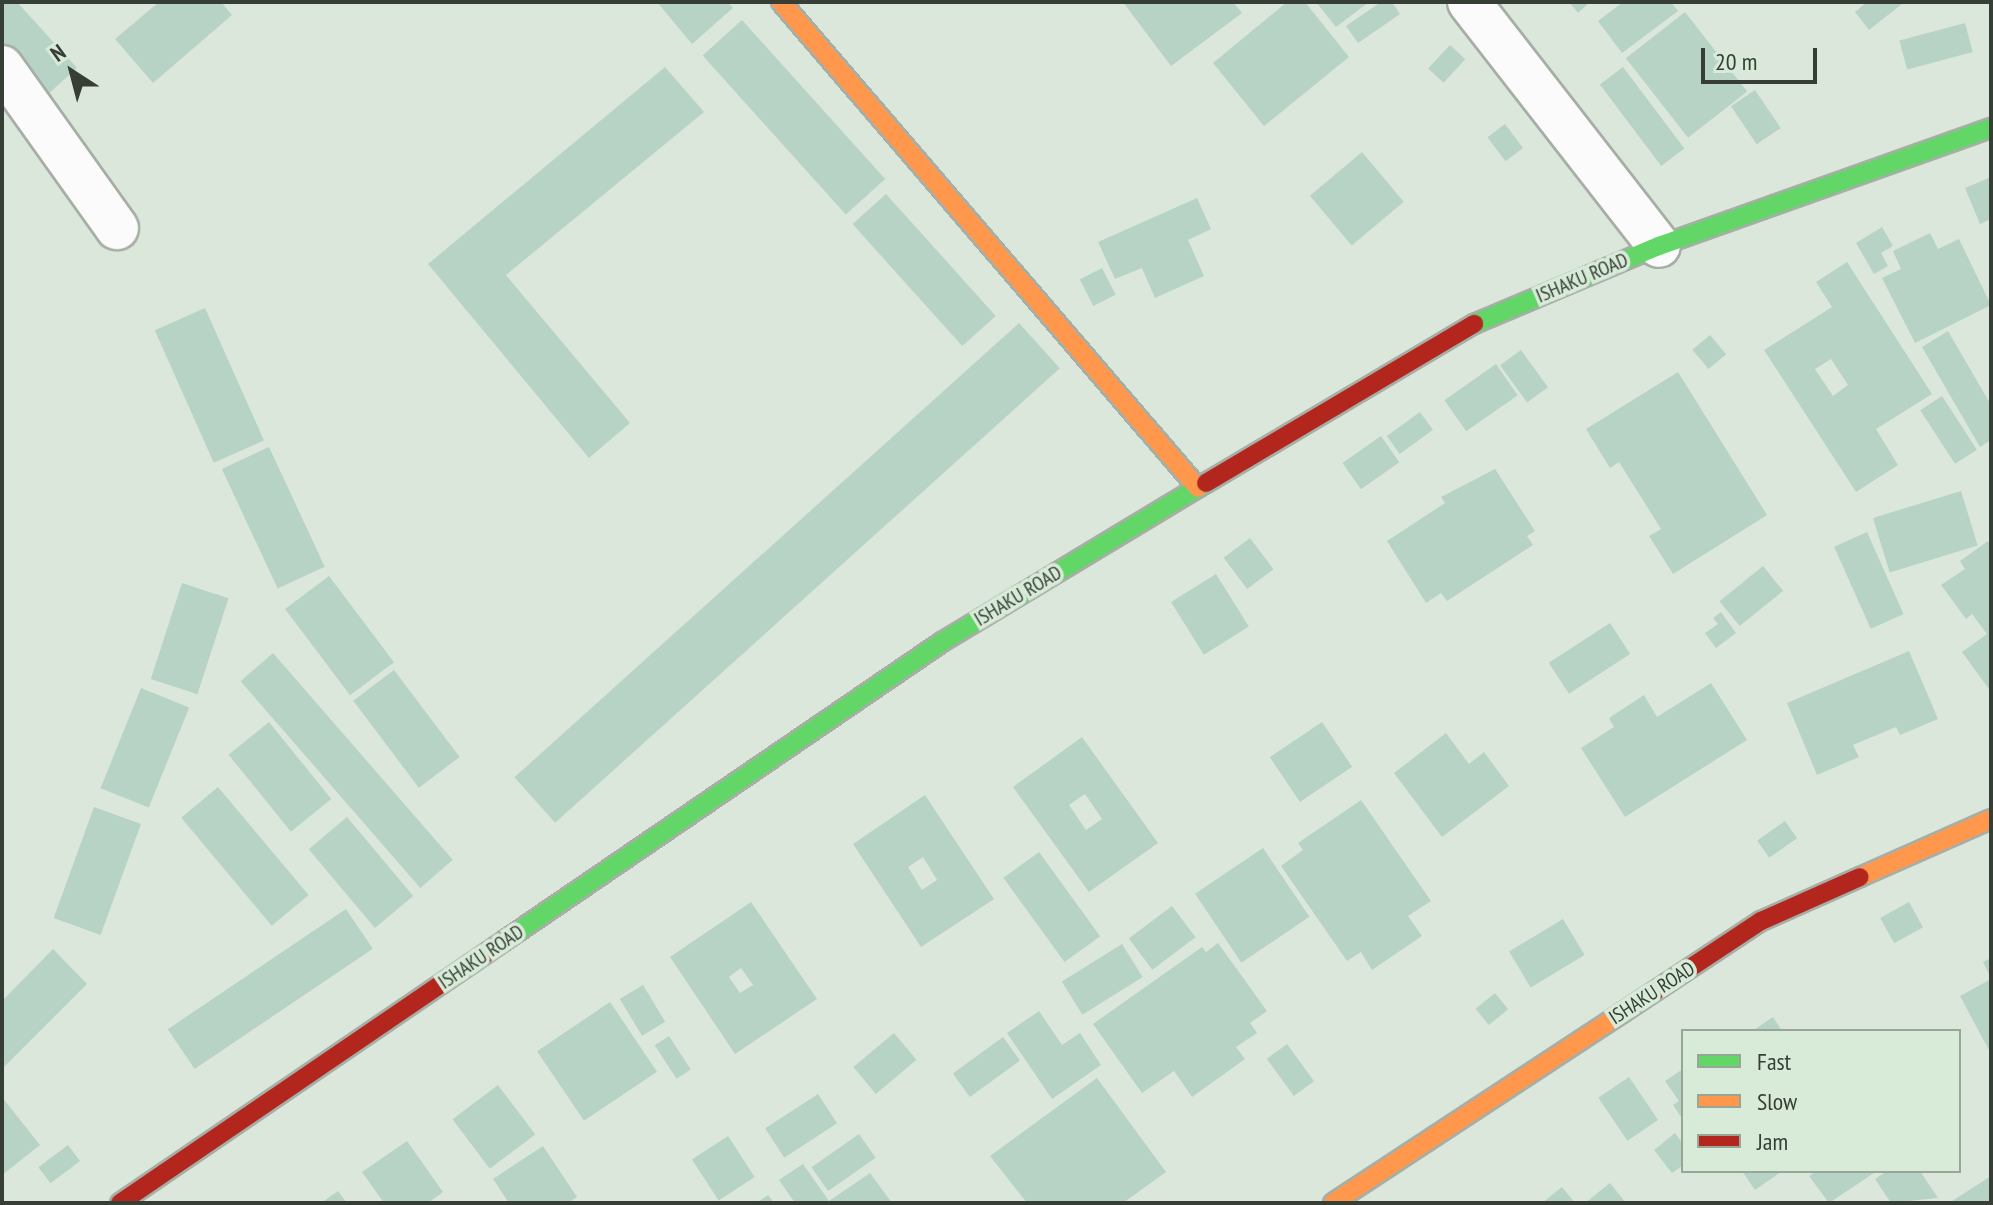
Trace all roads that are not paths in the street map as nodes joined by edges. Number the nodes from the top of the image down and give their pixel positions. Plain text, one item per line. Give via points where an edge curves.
1 (781, 2) edge
2 (1469, 2) edge
3 (2, 67) edge
4 (1991, 128) edge
5 (117, 228) dead end
6 (1659, 246) junction
7 (1198, 488) junction
8 (1991, 819) edge
9 (120, 1203) edge
10 (1333, 1203) edge

1 - 7 street
2 - 6 street
3 - 5 street
4 - 6 street, ISHAKU ROAD
6 - 7 street, ISHAKU ROAD via 1459,330
7 - 9 street, ISHAKU ROAD via 942,642
8 - 10 street, ISHAKU ROAD via 1761,921

